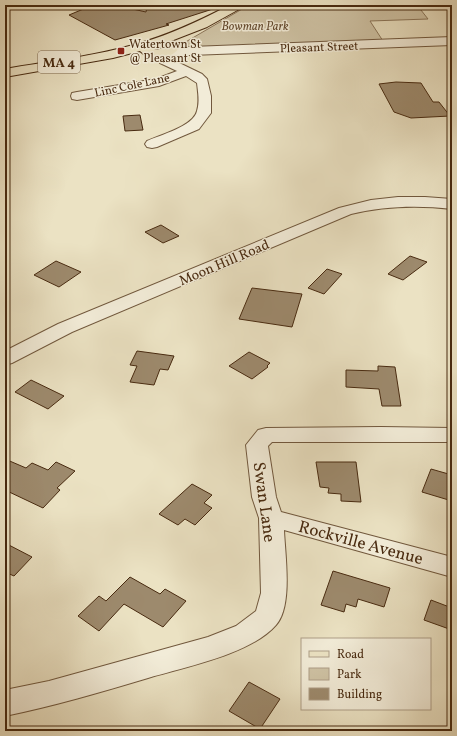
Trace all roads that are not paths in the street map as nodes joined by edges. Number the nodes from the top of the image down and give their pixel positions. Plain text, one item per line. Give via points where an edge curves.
1 (239, 5) edge
2 (452, 41) edge
3 (161, 47) junction
4 (5, 72) edge
5 (186, 72) junction
6 (77, 96) dead end
7 (152, 144) dead end
8 (452, 204) edge
9 (5, 359) edge
10 (452, 435) edge
11 (271, 518) junction
12 (452, 567) edge
13 (5, 703) edge

1 - 3 main road
2 - 3 street, Pleasant Street via 186,52
3 - 4 main road, Pleasant Street / MA 4
3 - 5 street, Linc Cole Lane via 164,60
5 - 6 street, Linc Cole Lane via 159,82
5 - 7 street, Linc Cole Lane via 203,82 204,113 194,126
8 - 9 street, Moon Hill Road via 423,201 377,203 345,211 65,328
10 - 11 street, Swan Lane via 266,435 257,444 264,497
11 - 12 street, Rockville Avenue
11 - 13 street, Swan Lane via 274,592 267,617 246,634 210,648 49,694

